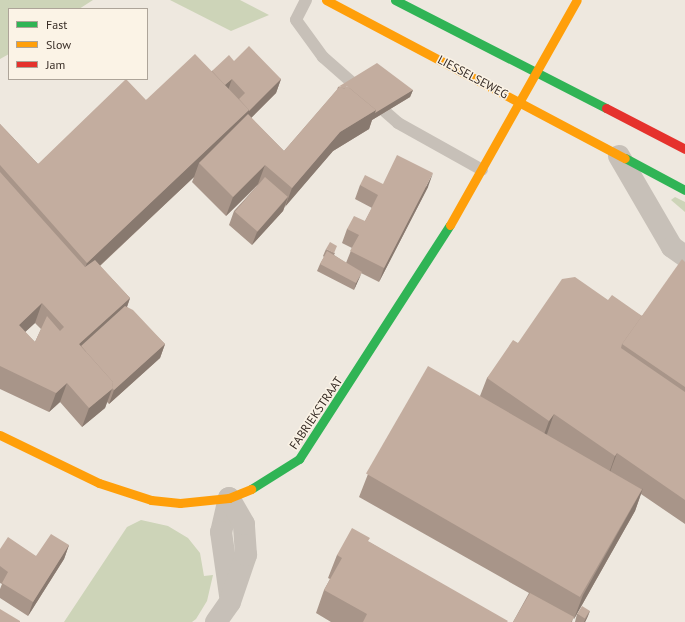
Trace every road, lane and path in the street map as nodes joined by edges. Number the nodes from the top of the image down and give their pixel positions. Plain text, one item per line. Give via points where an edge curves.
1 (306, 0) edge
2 (326, 0) edge
3 (396, 0) edge
4 (577, 0) edge
5 (536, 72) junction
6 (520, 102) junction
7 (685, 148) edge
8 (619, 156) junction
9 (482, 170) junction
10 (685, 190) edge
11 (685, 256) edge
12 (0, 434) edge
13 (228, 498) junction
14 (216, 622) edge

1 - 9 lane via 296,20 323,57 398,123
2 - 6 street, LIESSELSEWEG
3 - 5 street
4 - 5 street, FABRIEKSTRAAT
5 - 6 street, FABRIEKSTRAAT
5 - 7 street
6 - 8 street, LIESSELSEWEG
6 - 9 street, FABRIEKSTRAAT
8 - 10 street, LIESSELSEWEG
8 - 11 street via 672,247
9 - 13 street, FABRIEKSTRAAT via 445,235 299,459 265,483
12 - 13 street, FABRIEKSTRAAT via 99,483 151,500 180,503
13 - 14 street via 244,524 246,556 230,602

